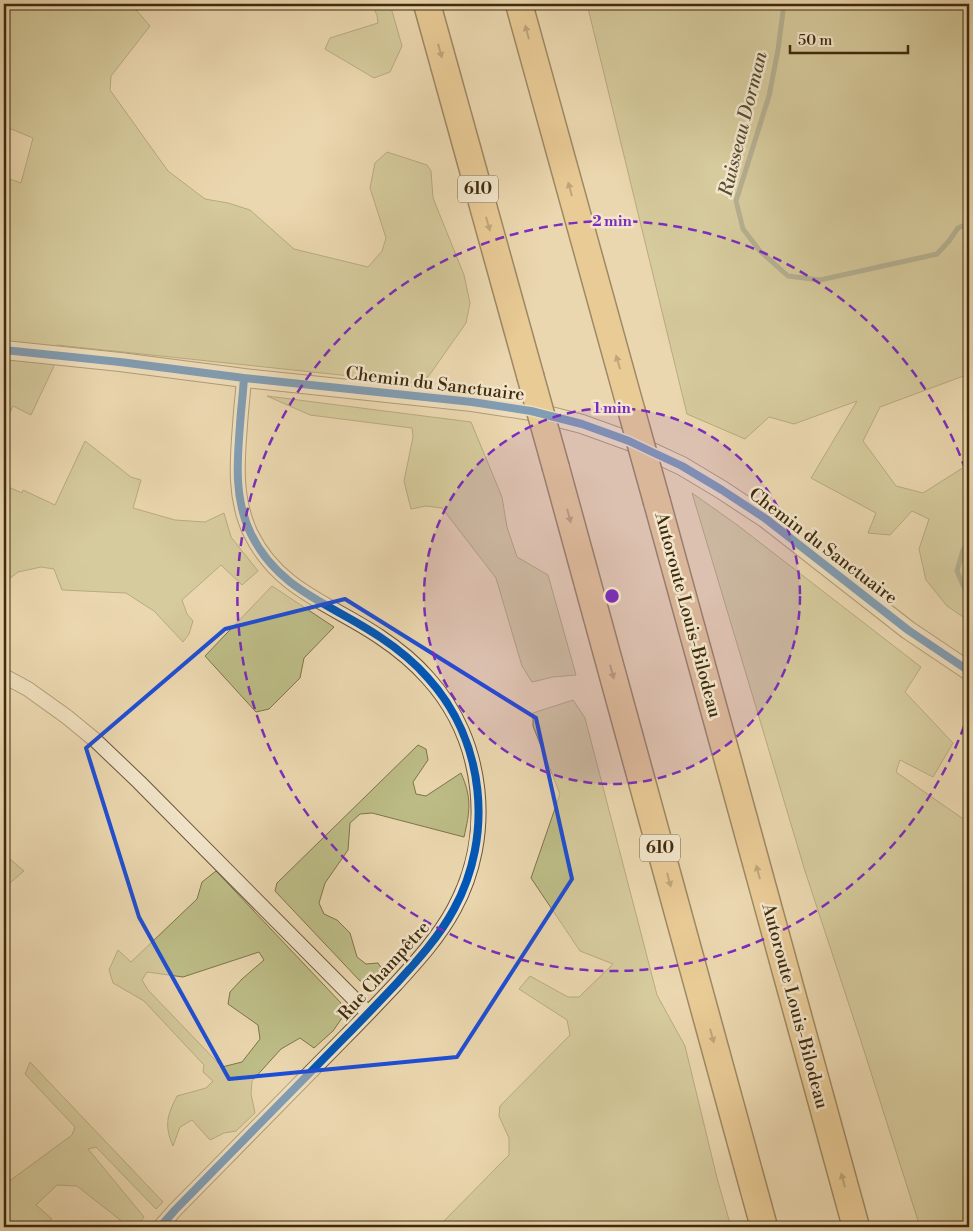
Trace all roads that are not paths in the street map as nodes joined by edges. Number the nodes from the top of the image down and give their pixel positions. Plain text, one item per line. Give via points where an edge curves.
1 (427, 4) edge
2 (519, 4) edge
3 (4, 350) edge
4 (244, 378) junction
5 (969, 671) edge
6 (4, 676) edge
7 (368, 1013) junction
8 (160, 1227) edge
9 (764, 1227) edge
10 (856, 1227) edge

1 -> 9 highway, 610, bridge
10 -> 2 highway, Autoroute Louis-Bilodeau, bridge
3 - 4 street, Chemin du Sanctuaire
4 - 5 street, Chemin du Sanctuaire via 501,406 572,421 629,441 708,480 738,500 908,630
4 - 7 street, Rue Champêtre via 238,484 242,513 252,536 270,563 292,585 379,636 429,679 465,736 477,780 479,825 464,891 454,911 419,960
6 - 7 street, Rue Champêtre via 28,689 95,740
7 - 8 street, Rue Champêtre

